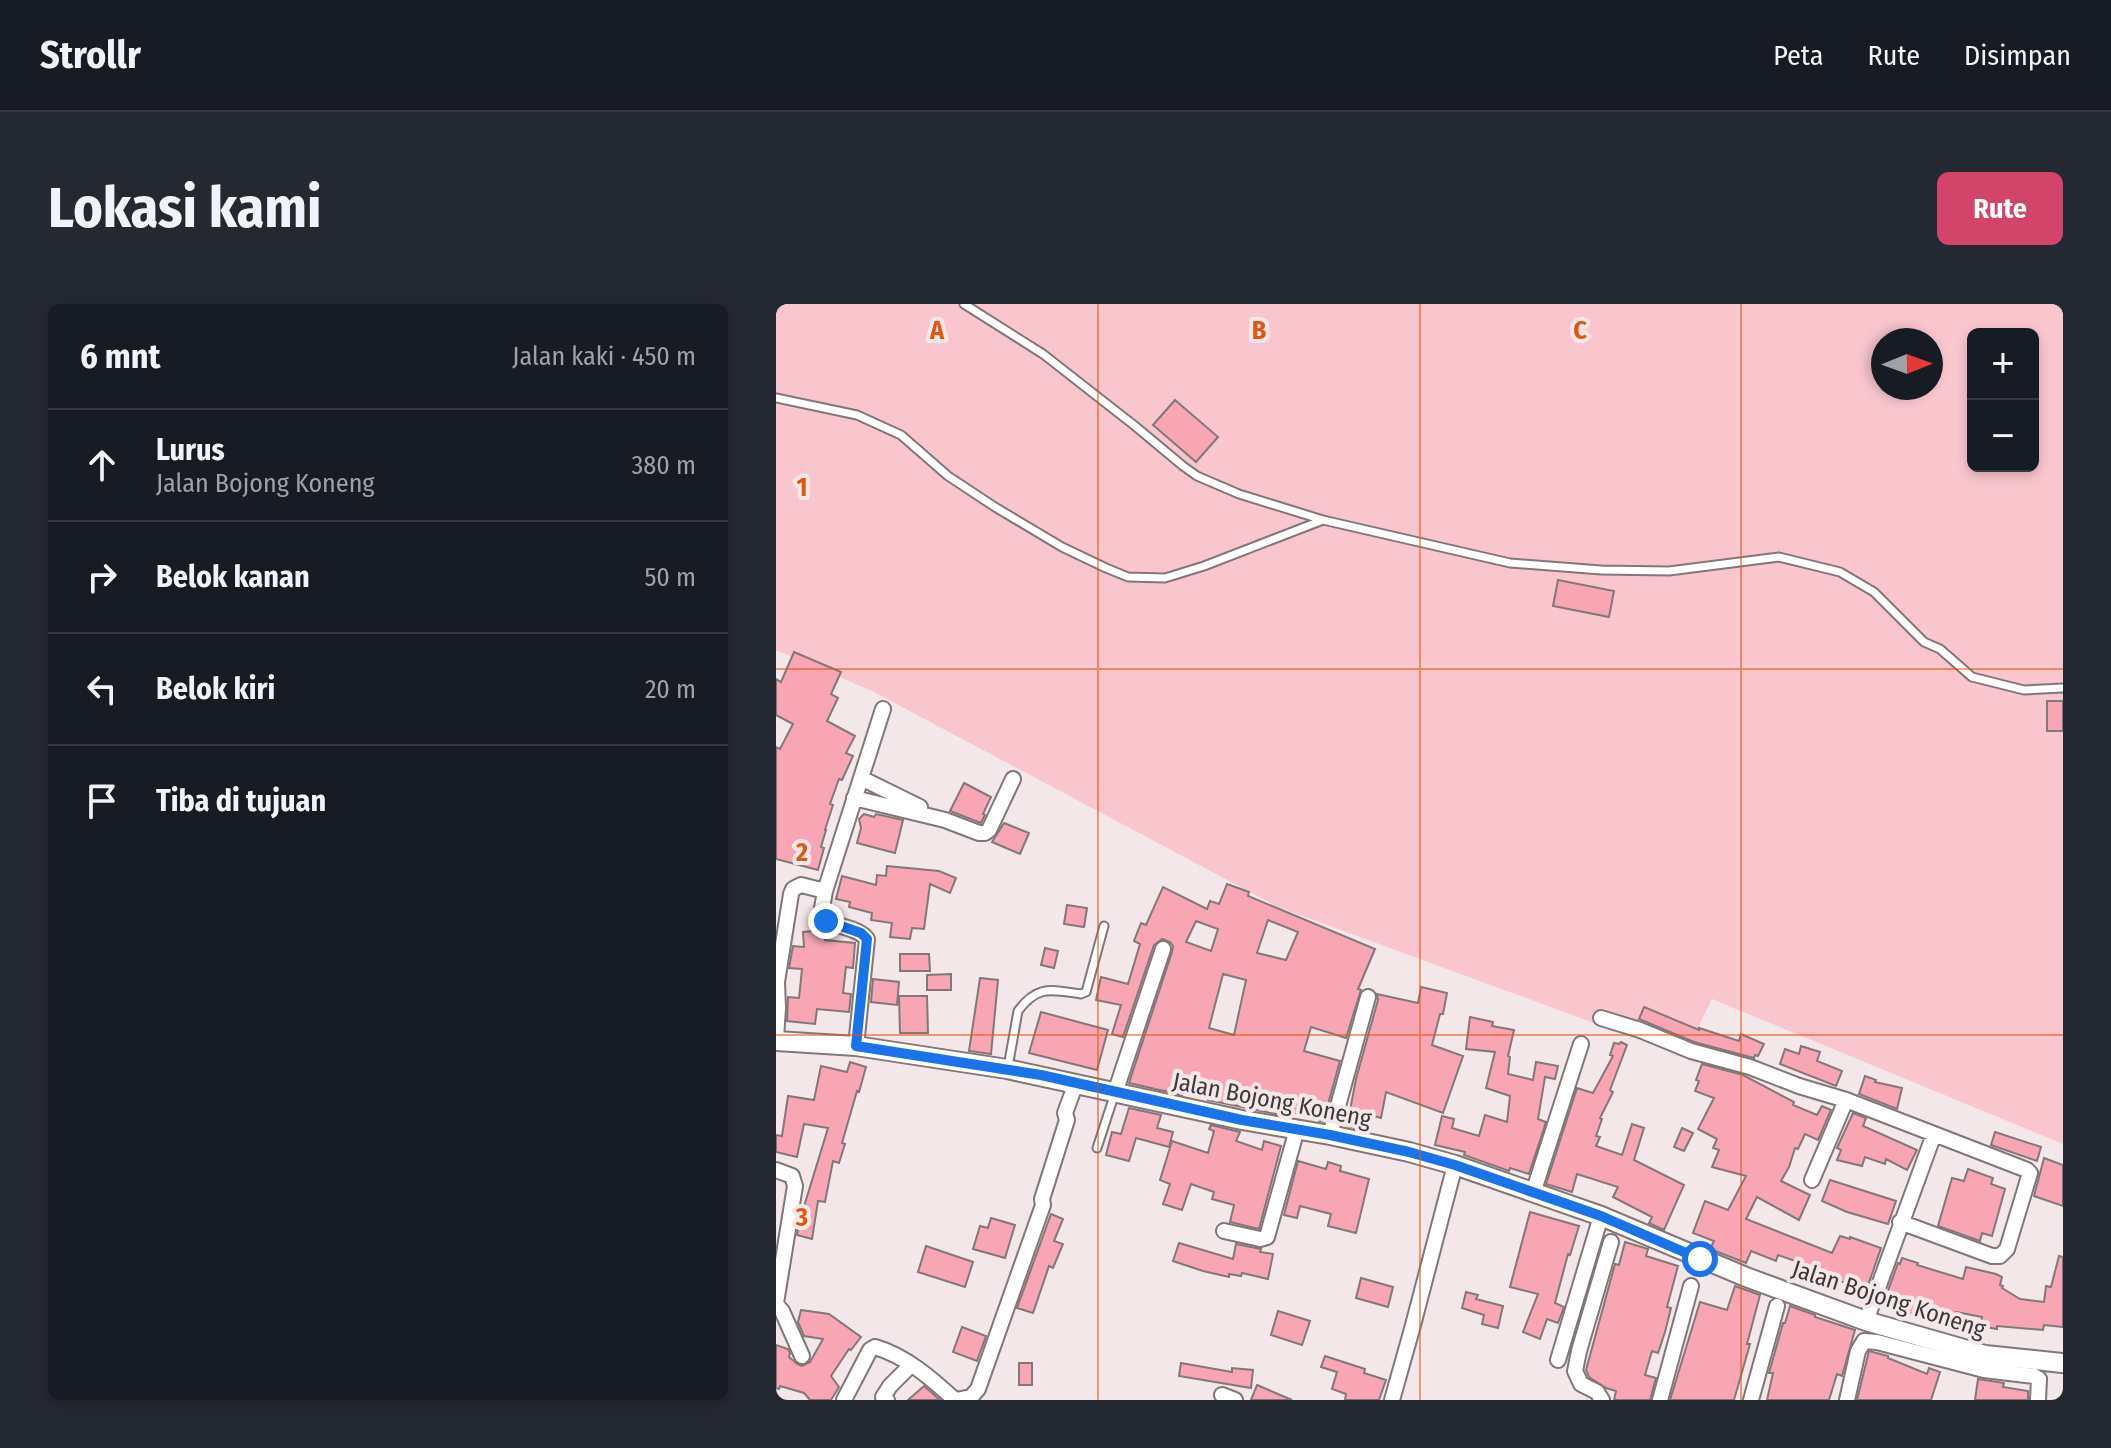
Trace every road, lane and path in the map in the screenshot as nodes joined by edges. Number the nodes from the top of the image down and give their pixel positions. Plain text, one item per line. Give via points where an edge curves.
1 (964, 304) edge
2 (776, 398) edge
3 (1323, 520) junction
4 (2063, 688) edge
5 (883, 709) dead end
6 (861, 778) junction
7 (1013, 779) dead end
8 (854, 798) junction
9 (945, 820) junction
10 (825, 891) junction
11 (1104, 926) dead end
12 (1163, 949) dead end
13 (776, 983) edge
14 (1368, 997) dead end
15 (1601, 1018) dead end
16 (776, 1039) edge
17 (1581, 1044) dead end
18 (856, 1046) junction
19 (1007, 1069) junction
20 (1076, 1083) junction
21 (1115, 1093) junction
22 (1846, 1100) junction
23 (1297, 1129) junction
24 (1934, 1134) junction
25 (1330, 1135) junction
26 (1097, 1148) dead end
27 (1455, 1165) junction
28 (776, 1170) edge
29 (1812, 1180) dead end
30 (1533, 1193) junction
31 (1601, 1216) junction
32 (1900, 1222) junction
33 (1224, 1231) dead end
34 (1611, 1242) dead end
35 (1691, 1286) dead end
36 (776, 1304) edge
37 (1777, 1306) dead end
38 (1866, 1321) junction
39 (802, 1356) dead end
40 (1558, 1360) dead end
41 (2063, 1363) edge
42 (911, 1365) junction
43 (844, 1400) edge
44 (887, 1400) edge
45 (956, 1400) edge
46 (1392, 1400) edge
47 (1602, 1400) edge
48 (1660, 1400) edge
49 (1751, 1400) edge
50 (1847, 1400) edge
51 (2038, 1400) edge

1 - 3 lane via 1043,354 1197,476
2 - 3 lane via 857,415 901,435 995,507 1062,547 1128,577 1165,578
3 - 4 lane via 1510,563 1669,571 1779,557 1840,572 1874,592 1924,642 1972,677 2024,690
5 - 6 street
6 - 8 street
6 - 9 street
7 - 9 street via 985,833
8 - 9 street
8 - 10 street
10 - 13 street via 801,885 793,889
10 - 18 street via 821,914 826,921 867,939
11 - 19 lane via 1086,992 1042,990 1021,1006
12 - 21 street
13 - 16 street
14 - 25 street
15 - 22 street
16 - 18 street, Jalan Bojong Koneng
17 - 30 street
18 - 19 street, Jalan Bojong Koneng
19 - 20 street, Jalan Bojong Koneng
20 - 21 street, Jalan Bojong Koneng
20 - 45 street via 1043,1205 978,1389 971,1397
21 - 23 street, Jalan Bojong Koneng
21 - 26 lane
22 - 24 street
22 - 29 street
23 - 25 street, Jalan Bojong Koneng
23 - 33 street via 1267,1237
24 - 32 street
24 - 32 street via 2030,1173 2007,1249 1992,1256
25 - 27 street, Jalan Bojong Koneng
27 - 30 street, Jalan Bojong Koneng
27 - 46 street
28 - 36 street via 792,1176 795,1186
30 - 31 street, Jalan Bojong Koneng
31 - 38 street, Jalan Bojong Koneng
31 - 40 street
32 - 38 street
34 - 47 street via 1575,1371 1581,1384
35 - 48 street
36 - 39 street
37 - 49 street
38 - 41 street, Jalan Bojong Koneng via 1985,1355
42 - 43 street via 872,1348
42 - 44 street via 890,1386 883,1397
42 - 45 street
50 - 51 street via 1864,1341 1984,1370 2034,1376 2039,1379

